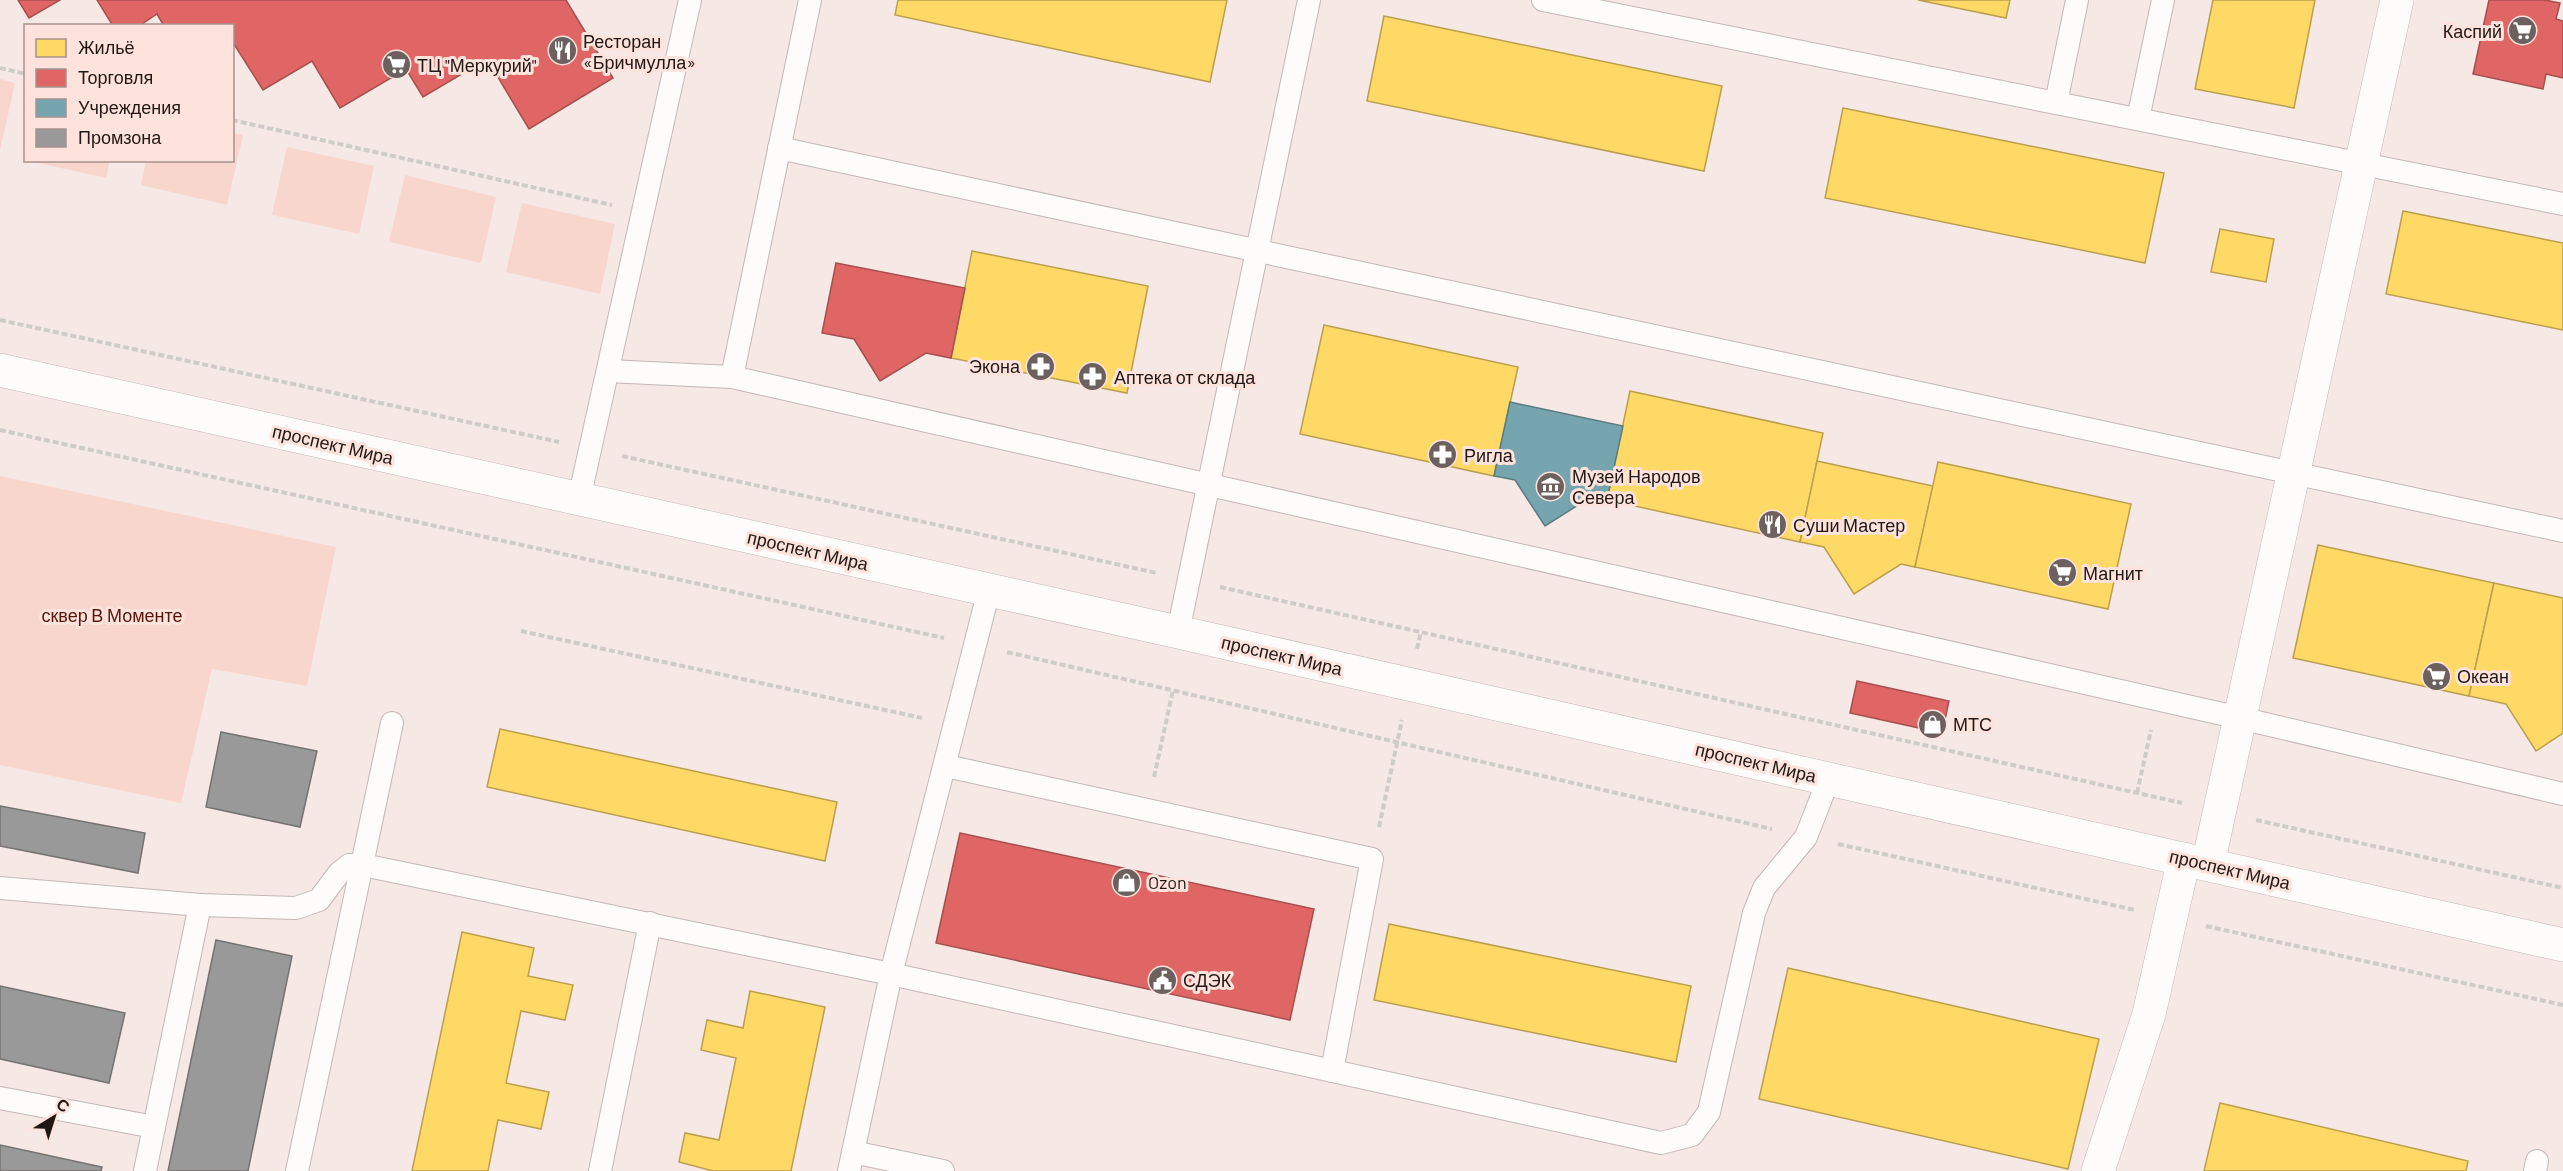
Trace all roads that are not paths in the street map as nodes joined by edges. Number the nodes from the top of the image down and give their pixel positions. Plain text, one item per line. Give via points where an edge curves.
1 (690, 0) edge
2 (810, 0) edge
3 (1309, 0) edge
4 (1543, 0) edge
5 (2077, 0) edge
6 (2163, 0) edge
7 (2397, 0) edge
8 (2056, 103) junction
9 (2138, 119) junction
10 (779, 148) junction
11 (2361, 164) junction
12 (2563, 204) edge
13 (1256, 249) junction
14 (0, 370) edge
15 (608, 370) junction
16 (732, 377) junction
17 (2294, 473) junction
18 (1210, 487) junction
19 (579, 499) junction
20 (2563, 531) edge
21 (989, 590) junction
22 (1178, 632) junction
23 (2240, 718) junction
24 (392, 723) dead end
25 (946, 766) junction
26 (1829, 778) junction
27 (2563, 794) edge
28 (2196, 862) junction
29 (363, 865) junction
30 (0, 888) edge
31 (200, 905) junction
32 (650, 923) junction
33 (2563, 945) edge
34 (891, 974) junction
35 (1332, 1071) junction
36 (0, 1098) edge
37 (154, 1127) junction
38 (851, 1161) edge
39 (145, 1171) edge
40 (297, 1171) edge
41 (600, 1171) edge
42 (943, 1171) edge
43 (2098, 1171) edge

1 - 15 lane
2 - 10 lane
3 - 13 lane
4 - 8 lane
5 - 8 lane
6 - 9 lane
7 - 11 main road
8 - 9 lane
9 - 11 lane
10 - 13 lane
10 - 16 lane
11 - 12 lane
11 - 17 main road
13 - 17 lane
13 - 18 lane
14 - 19 main road, проспект Мира
15 - 16 lane
15 - 19 lane
16 - 18 lane
17 - 20 lane
17 - 23 main road
18 - 22 lane
18 - 23 lane
19 - 21 main road, проспект Мира
21 - 22 main road, проспект Мира
21 - 25 lane
22 - 26 main road, проспект Мира
23 - 27 lane
23 - 28 main road
24 - 29 lane
25 - 34 lane
25 - 35 lane via 1372,859
26 - 28 main road, проспект Мира
26 - 35 lane via 1806,837 1764,888 1754,913 1709,1112 1692,1135 1661,1143
28 - 33 main road, проспект Мира
28 - 43 main road via 2171,918 2149,1014
29 - 31 lane via 349,865 319,900 309,905
29 - 32 lane
29 - 40 lane
30 - 31 lane
31 - 37 lane
32 - 34 lane
32 - 41 lane
34 - 35 lane
34 - 38 lane
36 - 37 lane
37 - 39 lane
38 - 42 lane

